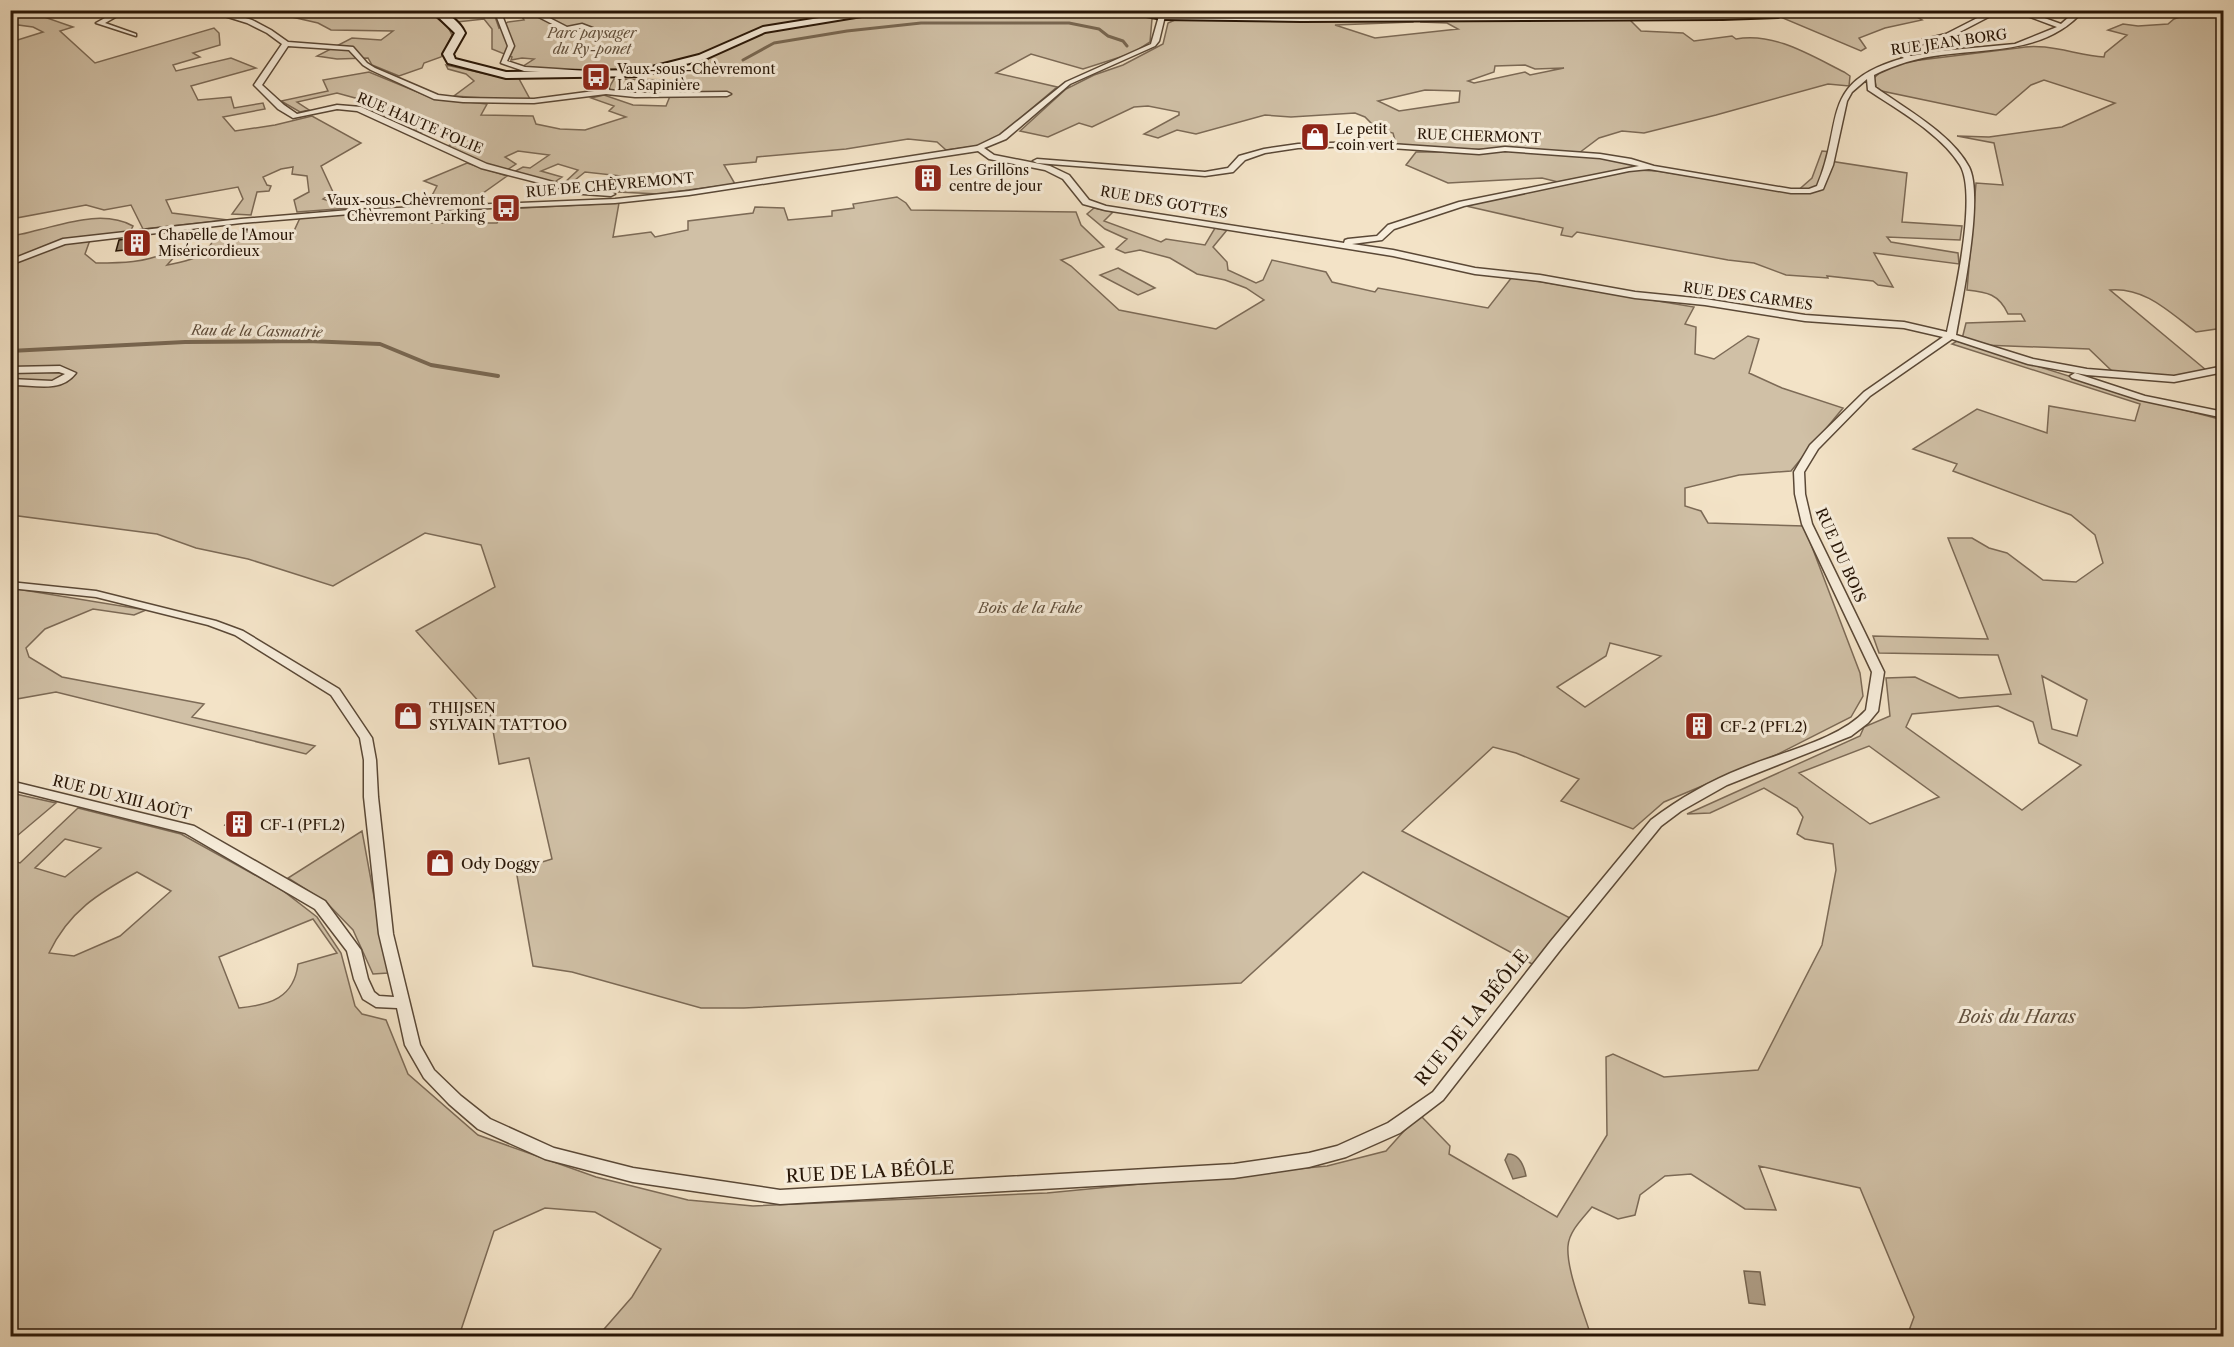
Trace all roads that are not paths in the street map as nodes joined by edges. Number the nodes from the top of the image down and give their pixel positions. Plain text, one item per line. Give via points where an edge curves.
1 (125, 10) edge
2 (208, 10) edge
3 (435, 10) edge
4 (496, 10) edge
5 (528, 10) edge
6 (894, 10) edge
7 (1119, 10) edge
8 (1790, 10) edge
9 (1999, 10) edge
10 (2014, 10) edge
11 (2081, 10) edge
12 (1162, 16) junction
13 (2061, 26) junction
14 (134, 35) dead end
15 (614, 37) dead end
16 (286, 44) junction
17 (1910, 59) junction
18 (600, 75) junction
19 (1871, 75) junction
20 (1852, 86) junction
21 (1871, 88) junction
22 (606, 92) junction
23 (727, 94) dead end
24 (979, 148) junction
25 (1022, 161) junction
26 (1653, 168) junction
27 (642, 198) junction
28 (1379, 238) junction
29 (1326, 243) junction
30 (1393, 253) junction
31 (10, 263) edge
32 (1540, 278) joint
33 (1951, 336) junction
34 (2031, 362) junction
35 (2223, 369) edge
36 (10, 370) edge
37 (10, 382) edge
38 (2223, 415) edge
39 (10, 585) edge
40 (1878, 672) joint
41 (10, 785) edge
42 (401, 1003) junction

1 - 14 street via 99,23
2 - 16 street via 265,29
3 - 18 main road via 458,28 460,33 448,56 458,64 506,75
4 - 18 street via 511,46 503,62 524,69
5 - 15 street via 566,29 582,26
6 - 18 main road via 779,26 674,66
7 - 12 main road
8 - 12 main road via 1740,15
9 - 17 street via 1948,36 1895,50
10 - 13 street
11 - 13 street, RUE JEAN BORG
12 - 24 street, RUE DE CHÈVREMONT via 1152,45 1068,83 1003,137
13 - 17 street, RUE JEAN BORG via 2016,46
16 - 22 street via 351,48 373,69 437,97 514,102
16 - 27 street, RUE HAUTE FOLIE via 258,85 280,107 296,116 337,107 358,108 494,169 584,192
17 - 19 street, RUE JEAN BORG via 1885,65
18 - 22 street
19 - 20 street, RUE JEAN BORG
19 - 21 street
20 - 21 street
20 - 26 street via 1839,109 1829,165 1820,187 1810,192
21 - 33 street via 1950,148 1967,169 1964,267
22 - 23 street
24 - 25 street, RUE DES GOTTES via 992,157
24 - 27 street, RUE DE CHÈVREMONT
25 - 26 street, RUE CHERMONT via 1222,173 1242,158 1264,151 1361,144 1600,156
25 - 29 street, RUE DES GOTTES via 1066,177 1086,202 1105,208
26 - 28 street, RUE DES GOTTES via 1629,169 1462,204 1391,227
27 - 31 street, RUE DE CHÈVREMONT via 241,220 63,242
28 - 29 street, RUE DES GOTTES
28 - 30 street
29 - 30 street, RUE DES GOTTES
30 - 32 street, RUE DES GOTTES via 1475,271
32 - 33 street, RUE DES CARMES via 1805,318 1896,324
33 - 34 street, RUE DES CARMES
33 - 40 street, RUE DU BOIS via 1867,394 1815,447 1799,472 1807,524
34 - 35 street via 2087,372 2174,379
34 - 38 street via 2143,398
36 - 37 street via 60,369 71,373 60,382
39 - 42 street, RUE DE LA BÉÔLE via 96,594 212,623 239,633 335,692 366,738 386,934
40 - 42 street, RUE DE LA BÉÔLE via 1872,711 1847,733 1713,787 1675,807 1656,823 1438,1096 1394,1128 1368,1141 1309,1160 1234,1171 780,1197 660,1180 551,1154 484,1124 429,1074 413,1045
41 - 42 street, RUE DU XIII AOÛT via 189,829 320,905 354,950 368,994 376,1001

